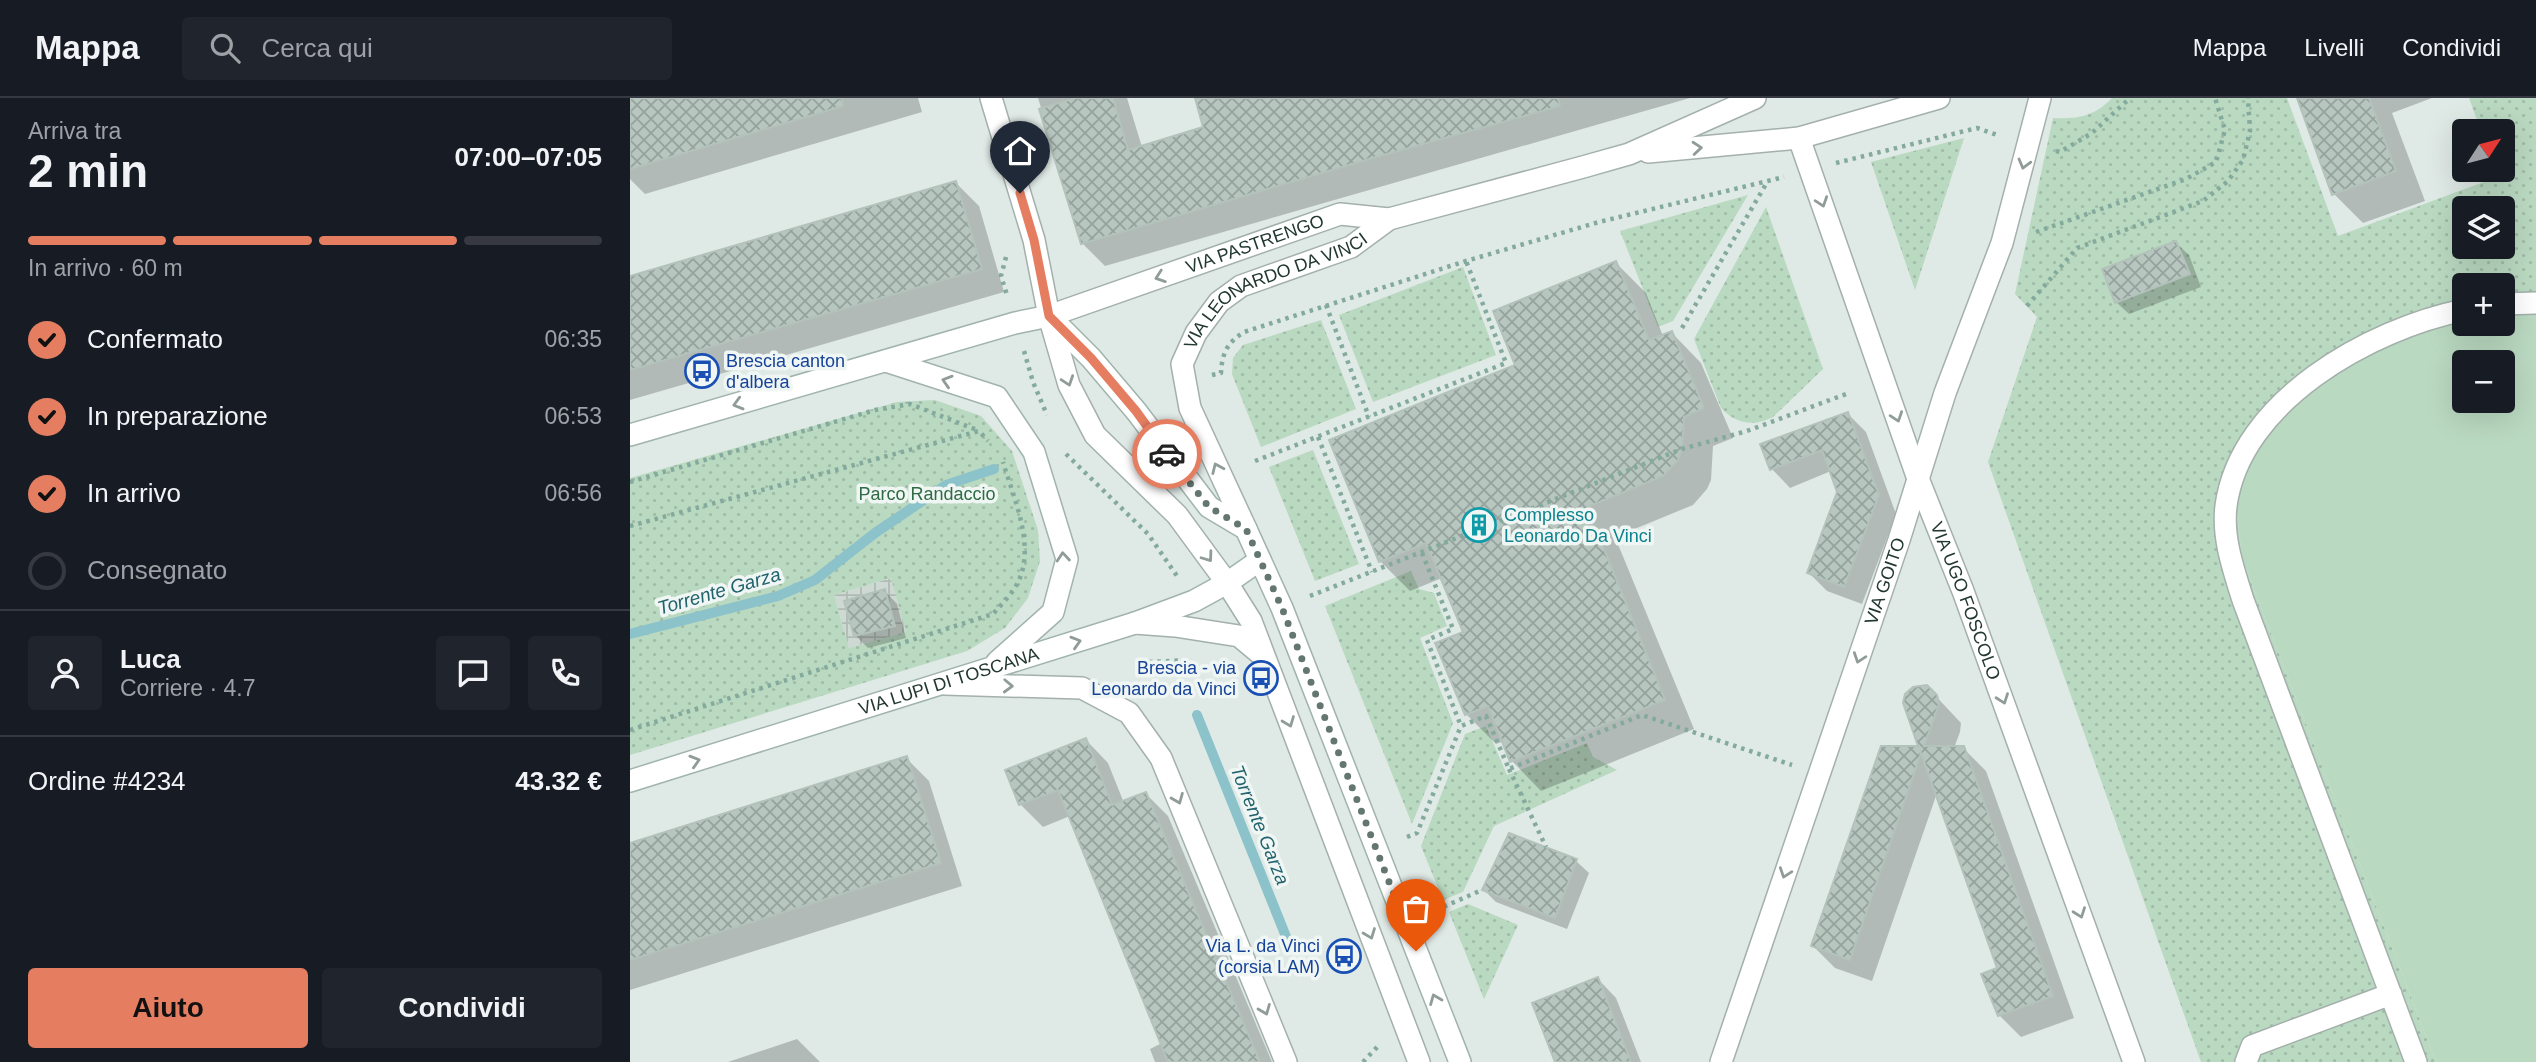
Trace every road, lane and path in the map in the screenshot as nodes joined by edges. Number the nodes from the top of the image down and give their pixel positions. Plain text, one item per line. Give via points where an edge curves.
1 (991, 98) edge
2 (1755, 98) edge
3 (1939, 98) edge
4 (2040, 98) edge
5 (2130, 98) edge
6 (2215, 98) edge
7 (2248, 98) edge
8 (1799, 138) junction
9 (2029, 145) junction
10 (1629, 154) junction
11 (1811, 169) junction
12 (1766, 183) junction
13 (1389, 219) junction
14 (2002, 243) junction
15 (1466, 261) junction
16 (2536, 303) edge
17 (2515, 304) edge
18 (1326, 305) junction
19 (2026, 306) dead end
20 (2452, 314) edge
21 (1049, 316) junction
22 (1682, 328) dead end
23 (886, 361) junction
24 (1185, 384) junction
25 (1846, 394) dead end
26 (1369, 417) junction
27 (979, 431) junction
28 (630, 435) edge
29 (1095, 435) junction
30 (1318, 437) junction
31 (993, 447) dead end
32 (1001, 456) dead end
33 (1255, 461) dead end
34 (1917, 476) junction
35 (630, 482) edge
36 (630, 526) edge
37 (1246, 529) junction
38 (1422, 553) junction
39 (1260, 560) junction
40 (1373, 572) junction
41 (1227, 583) junction
42 (1310, 596) dead end
43 (1194, 601) junction
44 (1135, 623) junction
45 (1265, 658) junction
46 (990, 668) junction
47 (940, 684) junction
48 (1461, 726) junction
49 (630, 730) edge
50 (1799, 767) dead end
51 (1509, 769) junction
52 (630, 781) edge
53 (1407, 837) dead end
54 (1546, 847) dead end
55 (1482, 890) dead end
56 (1436, 910) dead end
57 (2391, 995) junction
58 (1381, 1044) dead end
59 (1286, 1062) edge
60 (1363, 1062) edge
61 (1419, 1062) edge
62 (1460, 1062) edge
63 (1721, 1062) edge
64 (2134, 1062) edge
65 (2246, 1062) edge
66 (2416, 1062) edge

1 - 21 street via 1034,240
2 - 10 street, VIA PASTRENGO
3 - 8 street, VIA PASTRENGO
4 - 9 street, VIA GOITO
5 - 9 path via 2092,133 2060,152
6 - 14 path via 2225,130 2216,162 2186,179
7 - 19 path via 2250,131 2243,160 2228,181 2203,201 2077,248
10 -> 8 street, VIA PASTRENGO
8 - 11 street, VIA UGO FOSCOLO
9 - 11 path via 1977,128
9 -> 14 street, VIA GOITO
10 - 13 street, VIA PASTRENGO
11 - 12 path
11 -> 34 street, VIA UGO FOSCOLO
12 - 15 path via 1599,222
12 - 22 path
13 -> 21 street, VIA PASTRENGO via 1340,214
13 - 24 street, VIA LEONARDO DA VINCI via 1351,247 1241,286 1219,302 1196,333 1182,364
14 - 34 street, VIA GOITO
15 - 18 path
15 - 26 path via 1506,363
16 - 17 street
18 - 24 path via 1244,332 1224,351 1221,373
18 - 26 path
20 - 57 street via 2370,342 2290,396 2261,427 2238,464 2226,507 2229,555 2243,600
21 - 23 street, VIA PASTRENGO
21 -> 29 street via 1069,385
21 - 37 street via 1136,411 1209,507
23 -> 28 street, VIA PASTRENGO
46 -> 23 street via 1053,612 1067,559 1034,452 997,397
37 -> 24 street, VIA LEONARDO DA VINCI via 1190,408
25 - 38 path via 1747,431 1682,449
26 - 30 path
27 - 31 path
27 - 35 path via 910,404
27 - 36 path
29 -> 41 street via 1177,515
29 - 43 path via 1061,449 1148,534
30 - 33 path
30 - 40 path
32 - 49 path via 1024,532 1025,561 1016,587 993,614
34 -> 63 street, VIA GOITO
34 -> 64 street, VIA UGO FOSCOLO
37 - 39 street, VIA LEONARDO DA VINCI
38 - 40 path
38 - 48 path via 1453,629 1427,640
39 - 41 street, VIA LUPI DI TOSCANA
62 -> 39 street, VIA LEONARDO DA VINCI
40 - 42 path
41 - 43 street, VIA LUPI DI TOSCANA
41 - 45 street via 1251,621
43 - 44 street, VIA LUPI DI TOSCANA
44 - 45 street via 1238,636
46 -> 44 street, VIA LUPI DI TOSCANA
45 -> 61 street
46 - 47 street, VIA LUPI DI TOSCANA
52 -> 47 street, VIA LUPI DI TOSCANA
47 -> 59 street via 1082,688 1129,713 1161,758
48 - 51 path via 1486,716
48 - 53 path via 1417,833
50 - 51 path via 1642,715
51 - 54 path
55 - 56 path
57 - 65 street via 2252,1046
57 - 66 street
58 - 60 path

